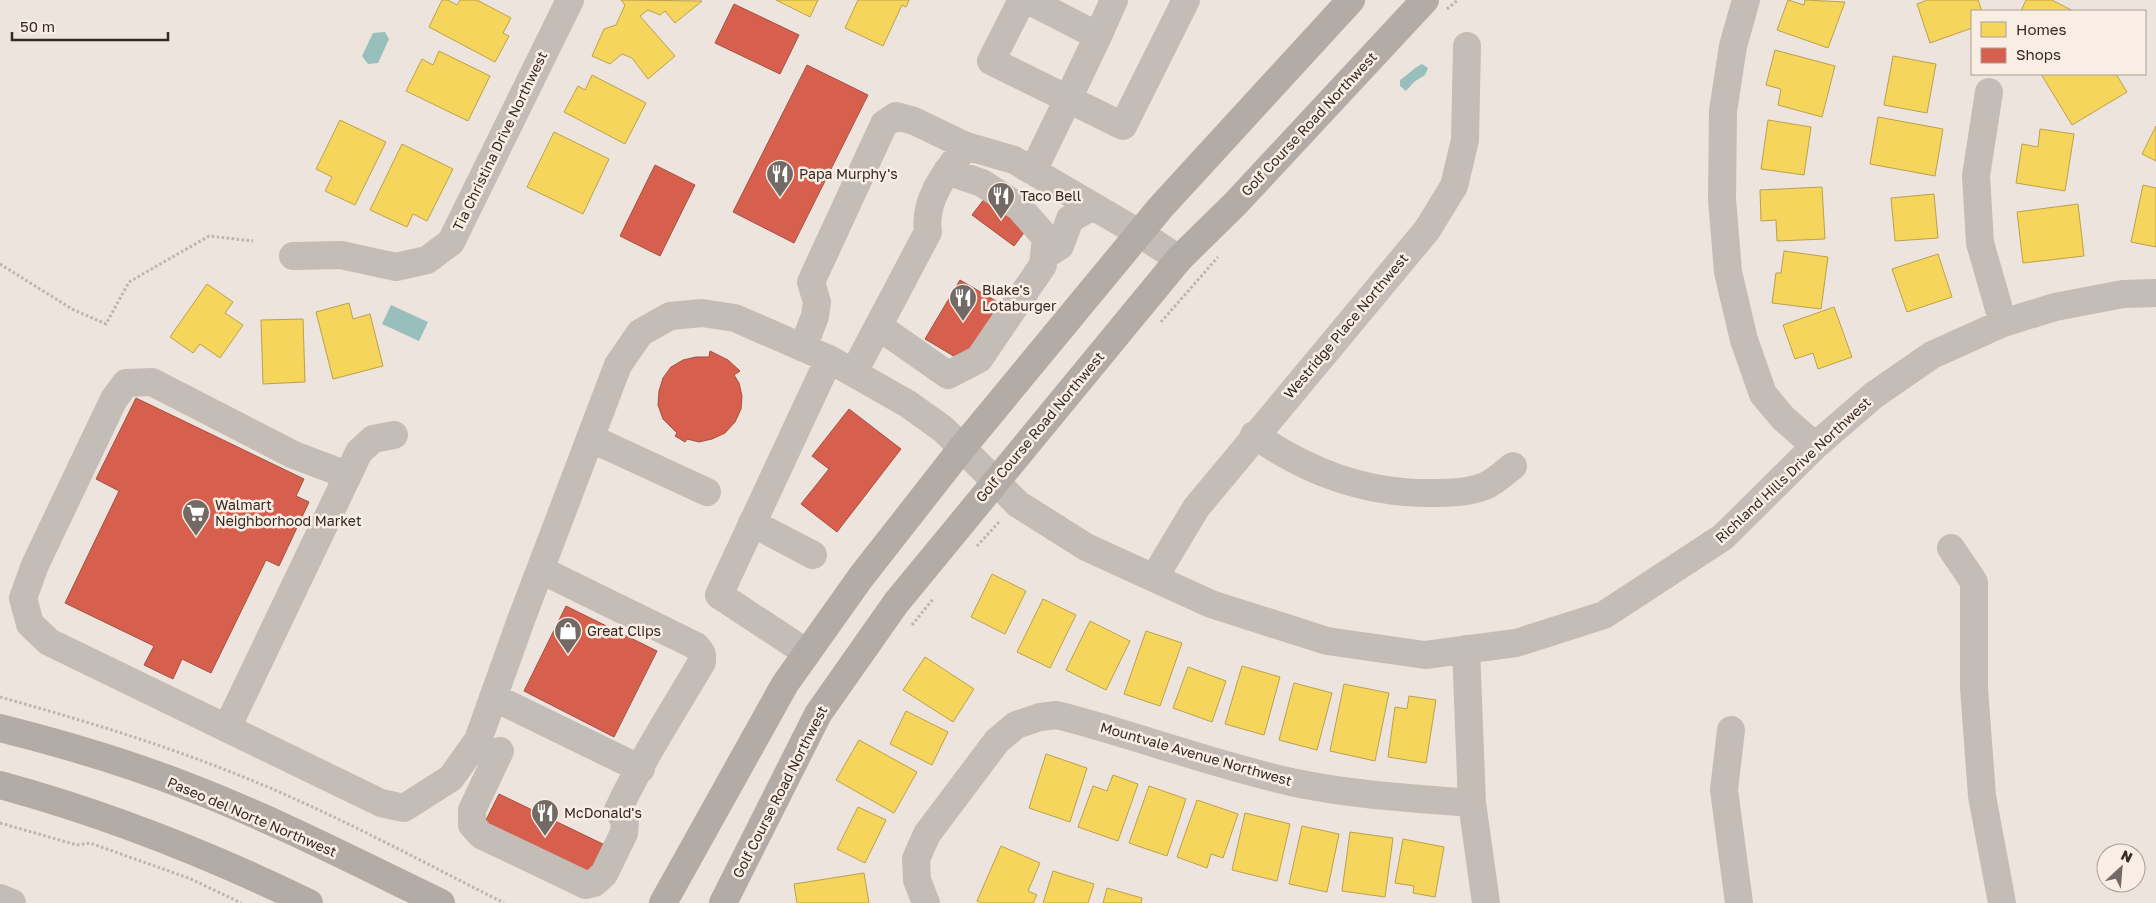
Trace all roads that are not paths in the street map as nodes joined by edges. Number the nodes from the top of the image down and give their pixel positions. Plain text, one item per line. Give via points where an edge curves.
1 (570, 0) edge
2 (1022, 0) edge
3 (1028, 0) edge
4 (1114, 0) edge
5 (1186, 0) edge
6 (1351, 0) edge
7 (1425, 0) edge
8 (1746, 0) edge
9 (1098, 36) junction
10 (1467, 46) dead end
11 (1990, 92) dead end
12 (1068, 99) junction
13 (966, 146) junction
14 (947, 171) junction
15 (1033, 171) junction
16 (1093, 206) junction
17 (1139, 233) junction
18 (293, 256) dead end
19 (1044, 256) junction
20 (1179, 259) junction
21 (2156, 293) edge
22 (2003, 323) junction
23 (878, 326) junction
24 (803, 348) junction
25 (829, 359) junction
26 (854, 372) junction
27 (394, 435) dead end
28 (1254, 436) junction
29 (590, 438) junction
30 (1815, 446) junction
31 (962, 448) junction
32 (1513, 466) dead end
33 (347, 475) junction
34 (995, 480) junction
35 (707, 492) dead end
36 (752, 523) junction
37 (1951, 548) dead end
38 (813, 555) dead end
39 (540, 570) junction
40 (1154, 578) junction
41 (1466, 650) junction
42 (807, 653) junction
43 (493, 697) junction
44 (0, 728) edge
45 (227, 728) junction
46 (1731, 730) dead end
47 (500, 751) dead end
48 (641, 769) junction
49 (0, 785) edge
50 (1472, 803) junction
51 (0, 898) edge
52 (12, 903) edge
53 (309, 903) edge
54 (441, 903) edge
55 (662, 903) edge
56 (723, 903) edge
57 (926, 903) edge
58 (1486, 903) edge
59 (1739, 903) edge
60 (2002, 903) edge

1 - 18 street, Tia Christina Drive Northwest via 451,242 427,260 396,266 341,255
2 - 12 street via 991,61
3 - 9 street
4 - 9 street
5 - 12 street via 1123,126
6 - 17 main road
7 - 20 main road, Golf Course Road Northwest via 1236,203
8 - 30 street via 1733,46 1723,111 1722,199 1728,272 1744,340 1763,394 1783,418
9 - 12 street
10 - 28 street, Westridge Place Northwest via 1465,140 1454,186 1427,230
11 - 22 street via 1976,176 1980,243
12 - 15 street
13 - 14 street
13 - 15 street via 1014,160
13 - 24 street via 914,120 896,116 884,124 811,282 817,302
14 - 19 street via 982,182 1019,206 1046,238
14 - 23 street via 926,218 928,232
15 - 16 street
16 - 17 street
16 - 19 street via 1070,219 1060,246
17 - 20 street
17 - 31 main road
19 - 23 street via 1043,265 979,359 948,375
20 - 34 main road, Golf Course Road Northwest
21 - 22 street, Richland Hills Drive Northwest via 2124,294 2055,307
22 - 30 street, Richland Hills Drive Northwest via 1932,355 1874,395
23 - 26 street
24 - 25 street, Richland Hills Drive Northwest
24 - 29 street, Richland Hills Drive Northwest via 735,318 702,314 670,316 640,333 618,365
25 - 26 street, Richland Hills Drive Northwest
25 - 36 street
26 - 31 street, Richland Hills Drive Northwest via 908,404 943,429
27 - 33 street via 372,439 358,452
28 - 32 street via 1303,465 1352,483 1397,493 1453,494 1486,485
28 - 40 street, Westridge Place Northwest via 1196,508
29 - 35 street
29 - 39 street, Richland Hills Drive Northwest
30 - 41 street, Richland Hills Drive Northwest via 1724,537 1604,615 1516,643
31 - 34 street, Richland Hills Drive Northwest
31 - 42 main road
33 - 45 street
33 - 45 street, Richland Hills Drive Northwest via 294,456 152,382 126,383 114,400 23,598 30,624 49,642
34 - 40 street, Richland Hills Drive Northwest via 1018,504 1086,547
34 - 56 main road, Golf Course Road Northwest via 896,603 818,714
36 - 38 street
36 - 42 street via 719,595
37 - 60 street via 1974,582 1974,688 1982,796
39 - 43 street, Richland Hills Drive Northwest
39 - 48 street via 677,636 696,646 702,654 702,662
40 - 41 street, Richland Hills Drive Northwest via 1211,604 1327,641 1425,655
41 - 50 street
42 - 55 main road via 785,684
43 - 45 street, Richland Hills Drive Northwest via 478,740 452,778 404,808 381,803
43 - 48 street
44 - 54 main road, Paseo del Norte Northwest via 111,760 189,787 263,818
46 - 59 street via 1724,790
47 - 48 street via 472,810 472,825 481,835 586,885 604,874 624,833 625,821 618,810
49 - 53 main road via 165,839
50 - 57 street, Mountvale Avenue Northwest via 1378,797 1292,782 1057,715 1040,718 1016,725 997,741 927,834 916,859 917,880
50 - 58 street
51 - 52 street

